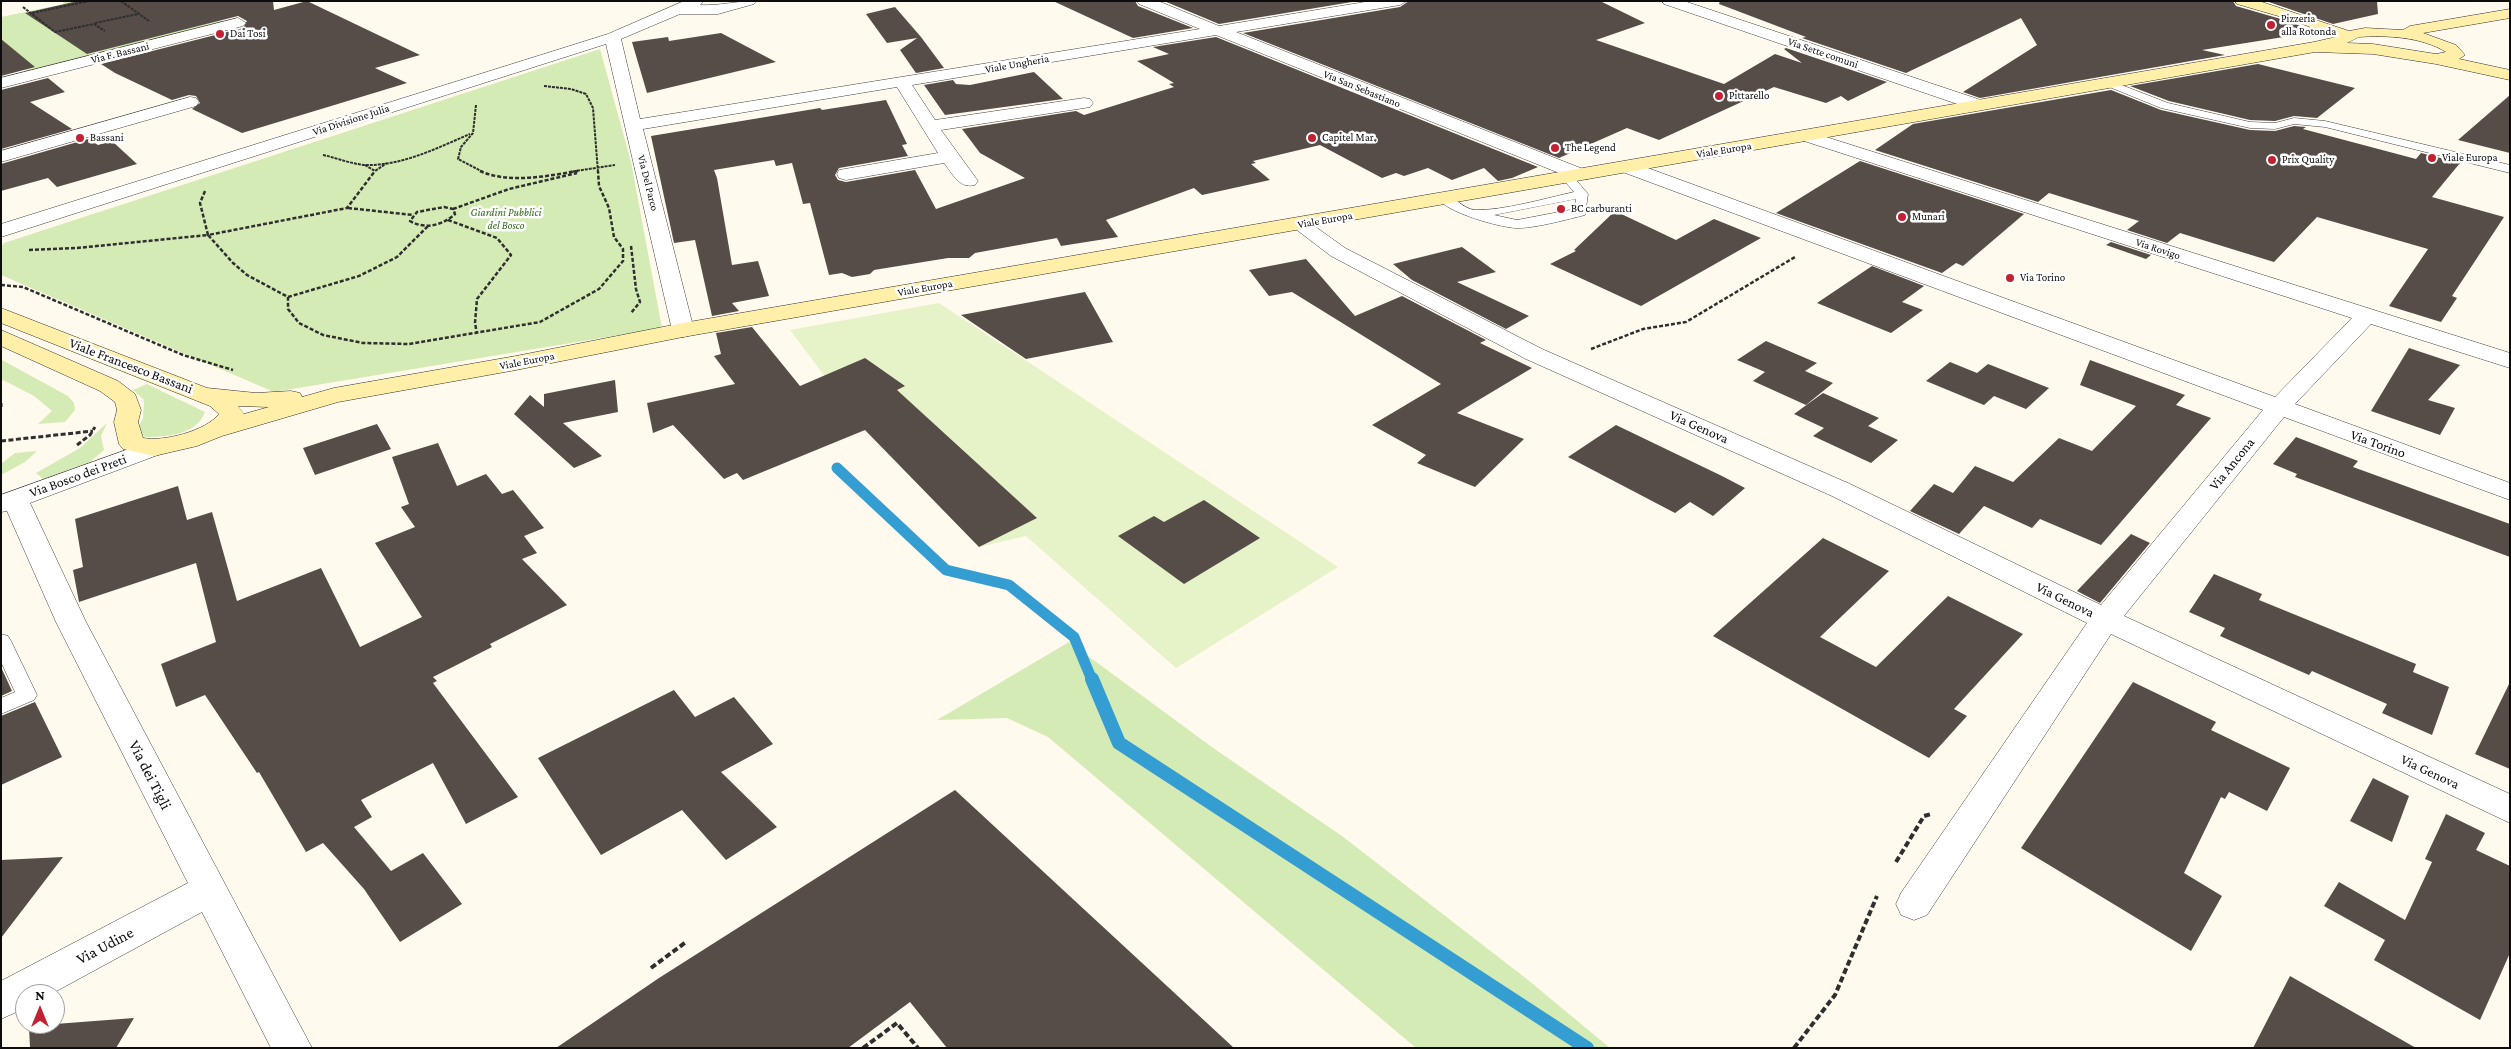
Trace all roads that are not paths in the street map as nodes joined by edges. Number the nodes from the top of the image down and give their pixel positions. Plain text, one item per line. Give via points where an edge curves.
1 (665, 1) edge
2 (697, 1) edge
3 (749, 1) edge
4 (1144, 1) edge
5 (1333, 1) edge
6 (1400, 1) edge
7 (1669, 1) edge
8 (2242, 1) edge
9 (653, 2) edge
10 (1351, 9) junction
11 (679, 10) junction
12 (2510, 13) edge
13 (2297, 17) junction
14 (238, 23) dead end
15 (2439, 26) junction
16 (1214, 30) junction
17 (2381, 33) junction
18 (613, 37) junction
19 (2349, 37) junction
20 (2449, 47) junction
21 (2315, 48) junction
22 (2373, 49) junction
23 (2436, 59) junction
24 (2506, 74) edge
25 (2106, 82) junction
26 (1, 83) edge
27 (903, 83) junction
28 (190, 102) dead end
29 (1084, 103) dead end
30 (1978, 105) junction
31 (633, 125) junction
32 (930, 126) junction
33 (1807, 136) junction
34 (1, 157) edge
35 (949, 157) junction
36 (1627, 167) junction
37 (2510, 169) edge
38 (846, 174) dead end
39 (1574, 176) junction
40 (968, 181) dead end
41 (1444, 199) junction
42 (1299, 224) junction
43 (1, 231) edge
44 (1, 315) edge
45 (2366, 316) junction
46 (683, 330) junction
47 (1, 337) edge
48 (2508, 356) edge
49 (205, 394) junction
50 (334, 396) junction
51 (2278, 408) junction
52 (213, 431) junction
53 (154, 448) junction
54 (2510, 492) edge
55 (8, 501) edge
56 (2105, 620) junction
57 (1, 641) edge
58 (1, 707) edge
59 (2510, 809) edge
60 (209, 890) junction
61 (1914, 904) dead end
62 (1, 1001) edge
63 (292, 1048) edge

1 - 11 street
2 - 11 street, Via Divisione Julia
3 - 11 street via 718,10
4 - 16 street, Via San Sebastiano
5 - 10 street
6 - 10 street, Viale Ungheria
7 - 30 street, Via Sette comuni
8 - 13 street
9 - 11 street
10 - 16 street, Viale Ungheria
11 - 18 street, Via Divisione Julia
12 - 15 street, Viale Europa
13 - 17 street
13 - 19 street
14 - 26 street, Via F. Bassani
15 - 17 street, Viale Europa
15 - 20 street via 2432,32 2434,37
16 - 27 street, Viale Ungheria
16 - 39 street, Via San Sebastiano
17 - 19 street, Viale Europa via 2363,32
17 - 20 street, Viale Europa via 2422,38
18 - 31 street, Via Del Parco
18 - 43 street, Via Divisione Julia
19 - 21 street, Viale Europa
19 - 22 street, Viale Europa
20 - 23 street, Viale Europa via 2458,55
20 - 24 street
21 - 22 street, Viale Europa
21 - 25 street, Viale Europa
22 - 23 street, Viale Europa
23 - 24 street
25 - 30 street, Viale Europa
25 - 37 lane via 2165,106 2250,125 2275,126 2294,121 2325,124
27 - 31 street, Viale Ungheria
27 - 32 street
28 - 34 street
29 - 32 street
30 - 33 street, Viale Europa
31 - 46 street, Via Del Parco
32 - 35 street
33 - 36 street, Viale Europa
33 - 45 street, Via Rovigo
35 - 38 street
35 - 40 street
36 - 39 street, Viale Europa
36 - 51 street, Via Torino
39 - 41 street, Viale Europa
39 - 41 lane via 1582,194 1581,212 1517,224 1471,214
41 - 42 street, Viale Europa
42 - 46 street, Viale Europa
42 - 56 street, Via Genova via 1338,252 1556,364 1841,490
44 - 49 street, Viale Francesco Bassani
45 - 48 street, Via Rovigo
45 - 51 street, Via Ancona
46 - 50 street, Viale Europa
47 - 53 street, Viale Francesco Bassani via 109,386 126,399 129,410 126,422 132,444
49 - 50 street, Viale Europa via 256,400
49 - 52 street, Viale Francesco Bassani via 232,413 228,421
50 - 52 street, Viale Europa
51 - 54 street, Via Torino
51 - 56 street, Via Ancona
52 - 53 street, Viale Europa via 188,441
53 - 55 street, Via Bosco dei Preti
55 - 60 street, Via dei Tigli
56 - 59 street, Via Genova
56 - 61 street, Via Genova
57 - 58 lane via 27,695
60 - 62 street, Via Udine
60 - 63 street, Via dei Tigli

